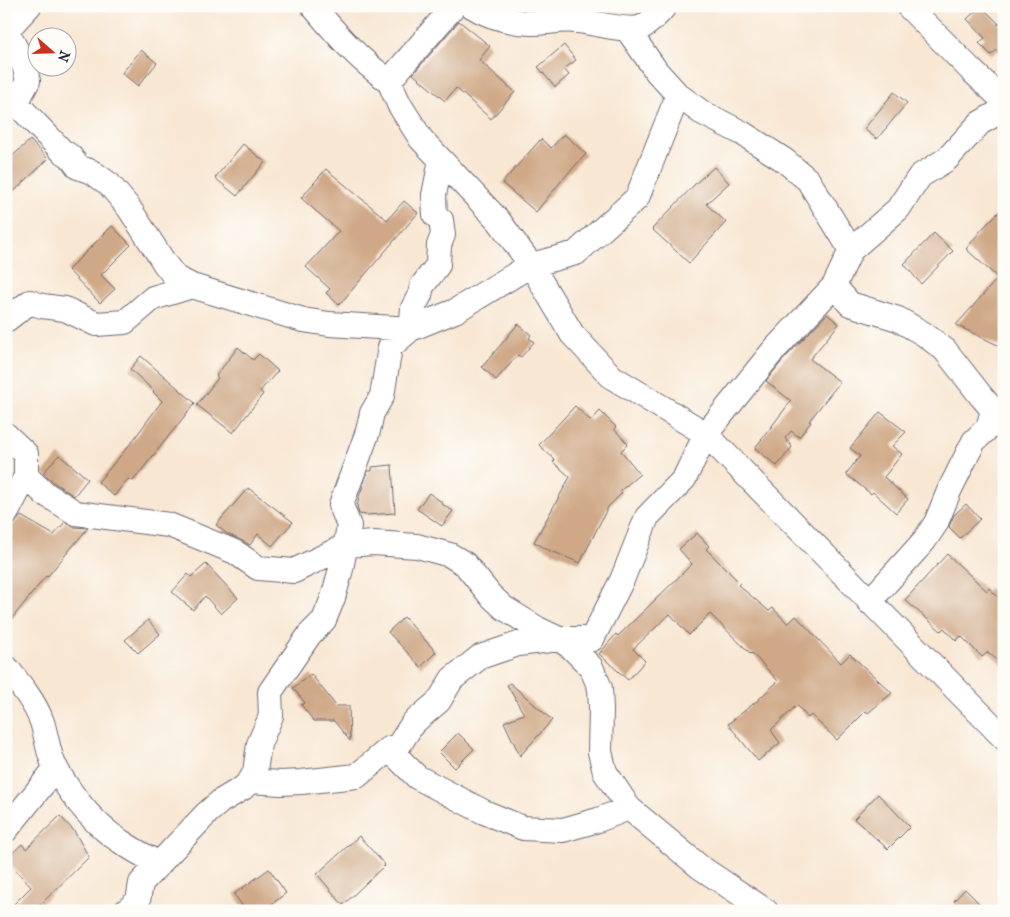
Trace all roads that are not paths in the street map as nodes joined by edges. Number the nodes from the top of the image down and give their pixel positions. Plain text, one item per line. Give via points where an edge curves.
1 (29, 6) edge
2 (313, 6) edge
3 (454, 6) edge
4 (472, 6) edge
5 (665, 6) edge
6 (908, 6) edge
7 (627, 29) junction
8 (6, 30) edge
9 (389, 81) junction
10 (678, 95) junction
11 (1004, 101) edge
12 (1004, 109) edge
13 (441, 160) junction
14 (851, 250) junction
15 (531, 265) junction
16 (192, 286) junction
17 (834, 286) junction
18 (6, 320) edge
19 (411, 329) junction
20 (998, 414) edge
21 (706, 434) junction
22 (6, 435) edge
23 (26, 476) junction
24 (6, 514) edge
25 (347, 545) junction
26 (870, 602) junction
27 (558, 639) junction
28 (6, 666) edge
29 (1004, 738) edge
30 (390, 749) junction
31 (56, 768) junction
32 (250, 781) junction
33 (629, 808) junction
34 (6, 830) edge
35 (160, 864) junction
36 (126, 911) edge
37 (766, 911) edge

1 - 8 street
2 - 9 street via 338,36
3 - 9 street
4 - 7 street via 485,14 510,20 576,20
5 - 7 street via 642,27
6 - 11 street
7 - 10 street via 657,72
8 - 16 street via 28,80 16,103 78,167 109,184 176,278
9 - 13 street via 421,139
10 - 14 street via 701,112 775,154 808,180
10 - 15 street via 637,198 576,253
12 - 14 street via 980,122 947,159 920,176 898,209
13 - 15 street via 499,221
13 - 19 street via 434,195 435,215 441,220 443,235 438,265 422,286 413,308
14 - 17 street
15 - 19 street via 455,311
15 - 21 street via 572,334 612,377
16 - 18 street via 153,298 125,322 96,324 65,309 30,302
16 - 19 street via 303,320
17 - 20 street via 850,304 898,319 936,342
17 - 21 street via 773,351
19 - 25 street via 390,347 382,396 372,413 340,505 349,526
20 - 26 street via 974,441 936,523 924,541
21 - 26 street
21 - 27 street via 684,479 647,517 622,580 592,639
22 - 23 street via 26,454
23 - 24 street
23 - 25 street via 44,493 76,513 169,525 235,552 258,568 294,571
25 - 27 street via 400,543 450,555 465,564 504,608
25 - 32 street via 324,620 310,634 270,692 272,716 259,744 255,772
26 - 29 street
27 - 30 street via 518,644 480,657 452,679 439,701 413,723 399,745
27 - 33 street via 591,667 600,688 600,752 605,772
28 - 31 street via 41,720
30 - 32 street via 357,776 301,782
30 - 33 street via 417,777 523,828 563,830
31 - 34 street
31 - 35 street via 78,802 96,821 119,840
32 - 35 street via 207,813
33 - 37 street via 700,867
35 - 36 street via 141,882 138,901

